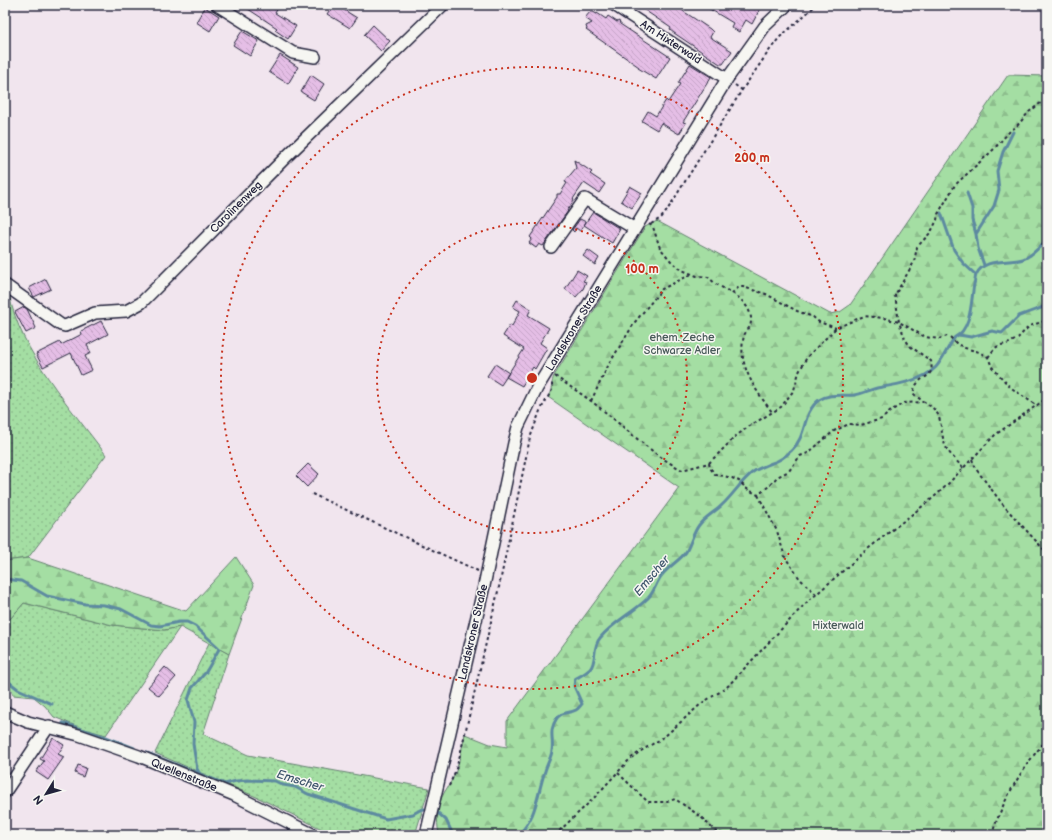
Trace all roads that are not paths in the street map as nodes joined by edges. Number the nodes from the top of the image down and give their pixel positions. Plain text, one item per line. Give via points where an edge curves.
1 (217, 5) edge
2 (443, 5) edge
3 (614, 5) edge
4 (787, 5) edge
5 (315, 57) dead end
6 (727, 79) junction
7 (643, 224) junction
8 (551, 247) dead end
9 (5, 286) edge
10 (5, 712) edge
11 (49, 726) junction
12 (5, 792) edge
13 (314, 835) edge
14 (426, 835) edge

1 - 5 street via 293,54
2 - 9 street, Carolinenweg via 134,308 96,313 65,326
3 - 6 street, Am Hixterwald
4 - 6 street, Landskroner Straße via 766,26
6 - 7 street, Landskroner Straße
7 - 8 street via 585,199
7 - 14 street, Landskroner Straße via 537,388 518,427
10 - 11 street, Quellenstraße via 28,722
11 - 12 street
11 - 13 street, Quellenstraße via 139,756 227,792

